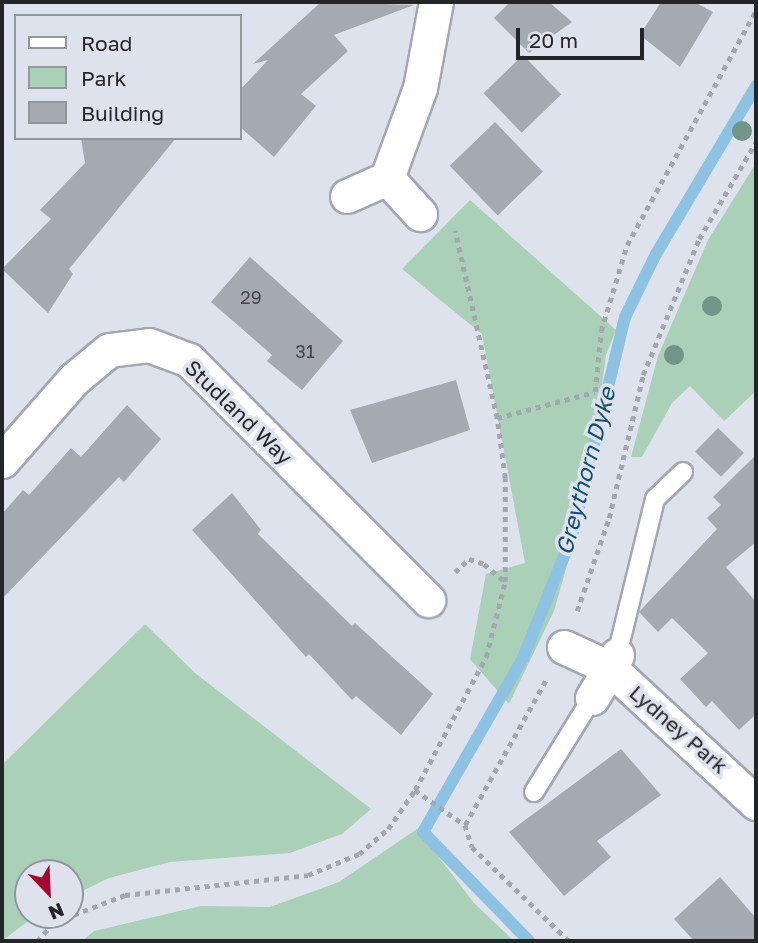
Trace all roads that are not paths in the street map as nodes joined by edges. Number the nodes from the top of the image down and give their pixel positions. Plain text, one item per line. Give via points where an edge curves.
1 (436, 2) edge
2 (387, 178) junction
3 (347, 196) dead end
4 (420, 215) road end
5 (2, 461) edge
6 (683, 472) dead end
7 (428, 600) road end
8 (564, 647) road end
9 (613, 661) junction
10 (592, 698) joint
11 (534, 792) dead end
12 (756, 803) edge

1 - 2 street via 420,88
2 - 3 street
2 - 4 street
5 - 7 street, Studland Way via 74,379 109,350 149,345 189,360
6 - 9 lane via 655,499
8 - 9 street, Lydney Park
9 - 10 street
9 - 12 street, Lydney Park
10 - 11 lane

